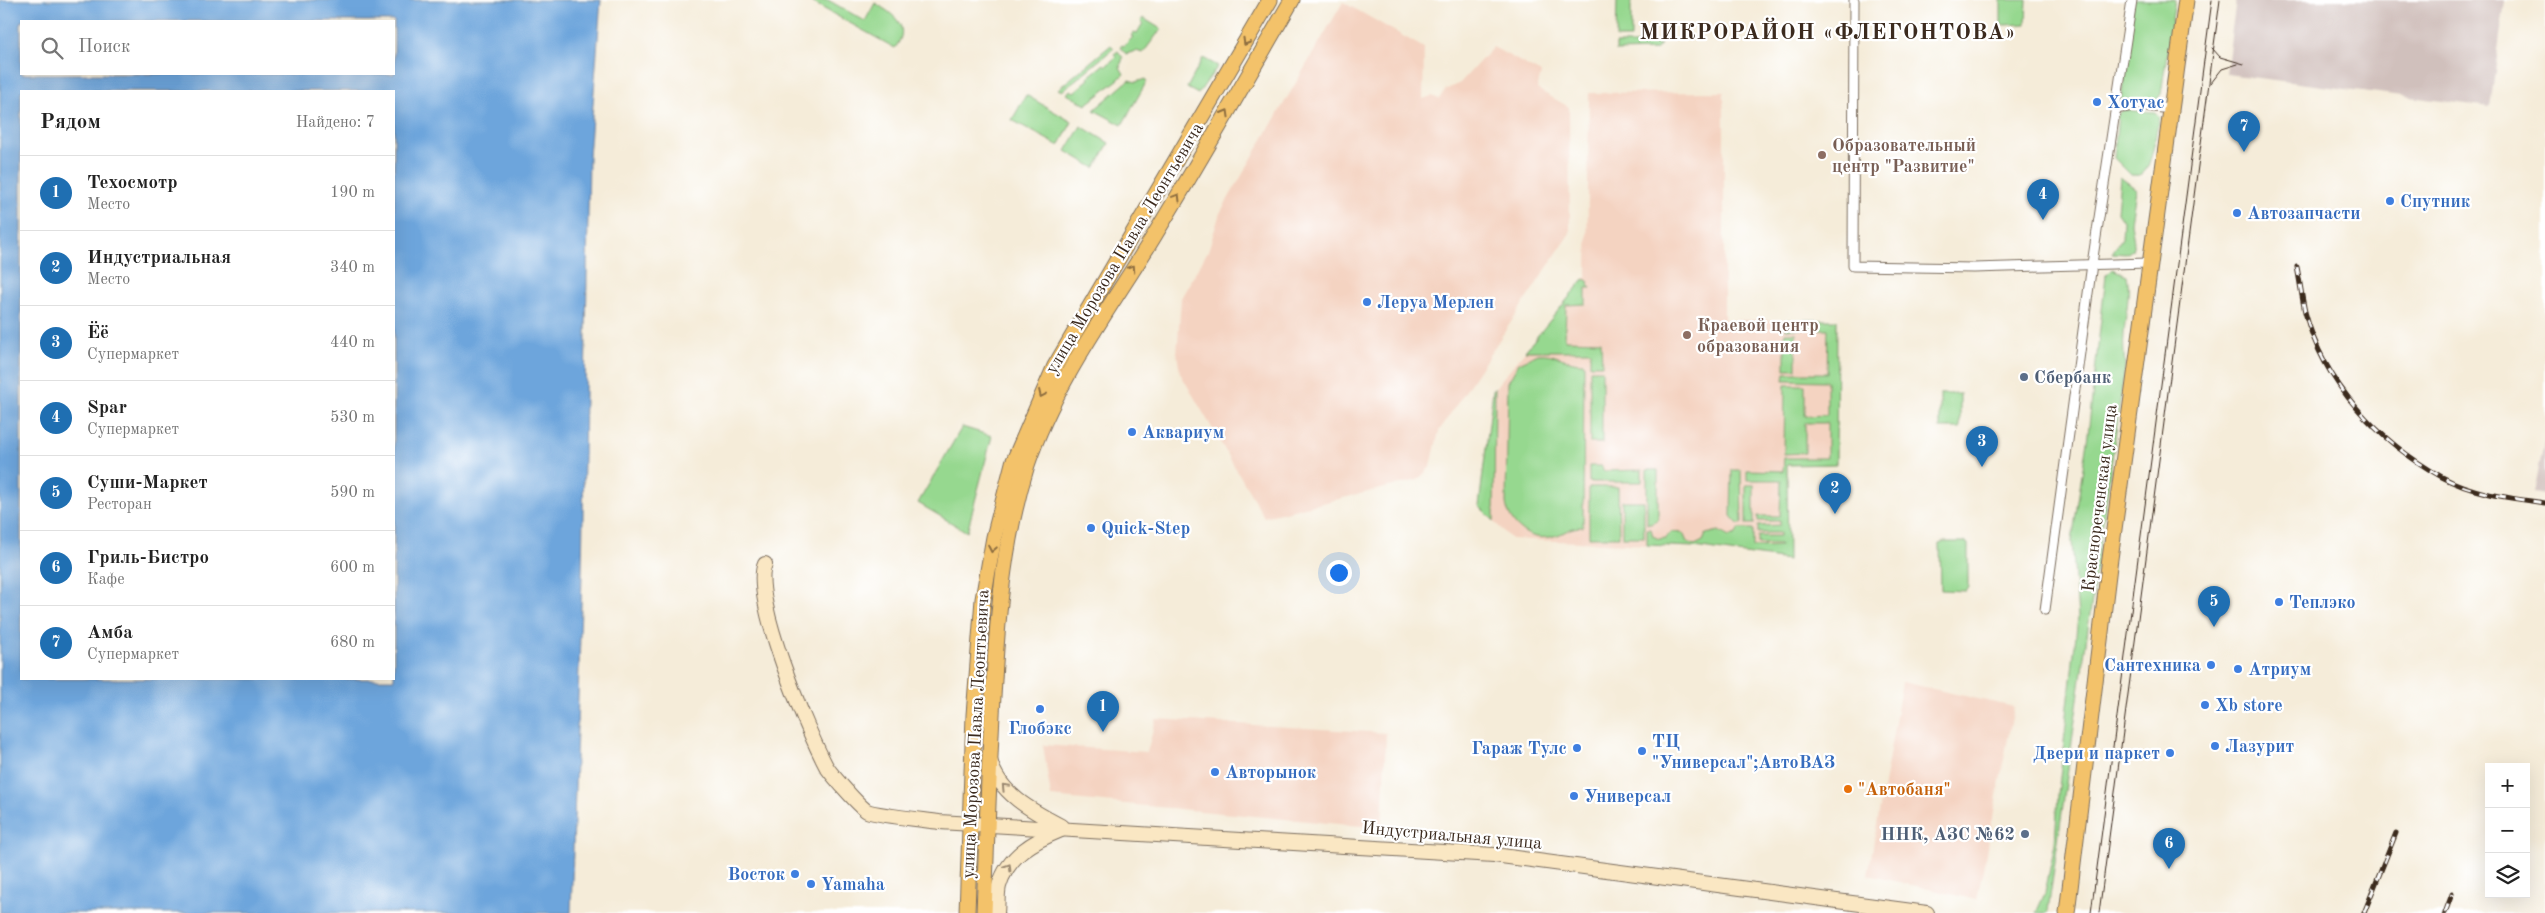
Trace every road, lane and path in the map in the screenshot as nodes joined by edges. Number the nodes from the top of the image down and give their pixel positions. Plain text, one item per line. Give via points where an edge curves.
1 (1270, 0) edge
2 (1292, 0) edge
3 (1854, 0) edge
4 (2132, 0) edge
5 (2186, 0) edge
6 (2116, 109) junction
7 (2171, 109) junction
8 (2148, 263) junction
9 (2092, 264) junction
10 (765, 564) dead end
11 (2045, 610) dead end
12 (991, 723) junction
13 (970, 823) junction
14 (986, 824) junction
15 (1066, 828) junction
16 (967, 913) edge
17 (984, 913) edge
18 (996, 913) edge
19 (1927, 913) edge
20 (2067, 913) edge

1 -> 13 main road, улица Морозова Павла Леонтьевича via 1055,366 1013,463 983,598
12 -> 2 main road, улица Морозова Павла Леонтьевича via 998,613 1008,546 1027,465 1043,426 1075,361 1153,238
3 - 9 street via 1853,266 1974,268
4 - 6 street
5 - 7 main road, Краснореченская улица
6 - 7 street via 2137,105
6 - 9 street
7 - 8 main road, Краснореченская улица
8 - 9 street
8 - 20 main road, Краснореченская улица
9 - 11 street
10 - 13 main road, Индустриальная улица via 762,582 769,624 810,729 827,767 838,781 867,811 939,822
12 - 14 main road, улица Морозова Павла Леонтьевича
15 -> 12 main road via 1028,807 1000,782 989,761
13 - 14 main road, Индустриальная улица
13 - 16 main road, улица Морозова Павла Леонтьевича
14 - 15 main road, Индустриальная улица
14 - 17 main road, улица Морозова Павла Леонтьевича
18 -> 15 main road via 999,887 1013,858 1040,838
15 - 19 main road, Индустриальная улица via 1494,855

